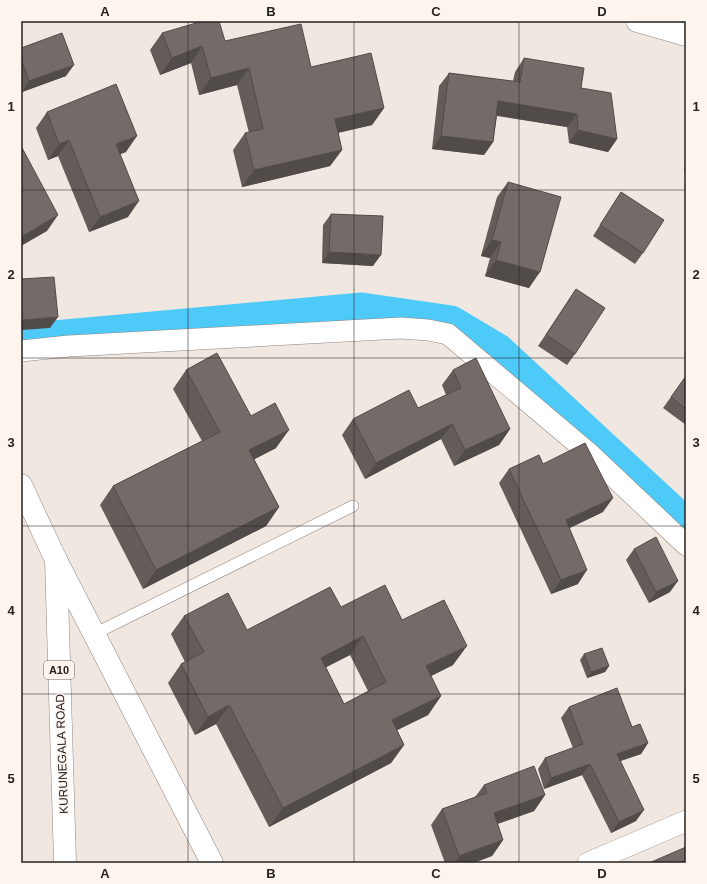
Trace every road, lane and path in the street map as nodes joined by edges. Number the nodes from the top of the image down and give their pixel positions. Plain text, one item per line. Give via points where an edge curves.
1 (637, 21) edge
2 (686, 35) edge
3 (21, 351) edge
4 (21, 486) edge
5 (353, 506) dead end
6 (686, 545) edge
7 (56, 560) junction
8 (94, 634) junction
9 (686, 821) edge
10 (65, 863) edge
11 (212, 863) edge
12 (588, 863) edge

1 - 2 main road
3 - 6 street via 69,346 401,328 448,334 591,455
4 - 7 main road, KURUNEGALA ROAD / A10
5 - 8 lane
7 - 8 main road
7 - 10 main road, KURUNEGALA ROAD / A10
8 - 11 main road
9 - 12 street

